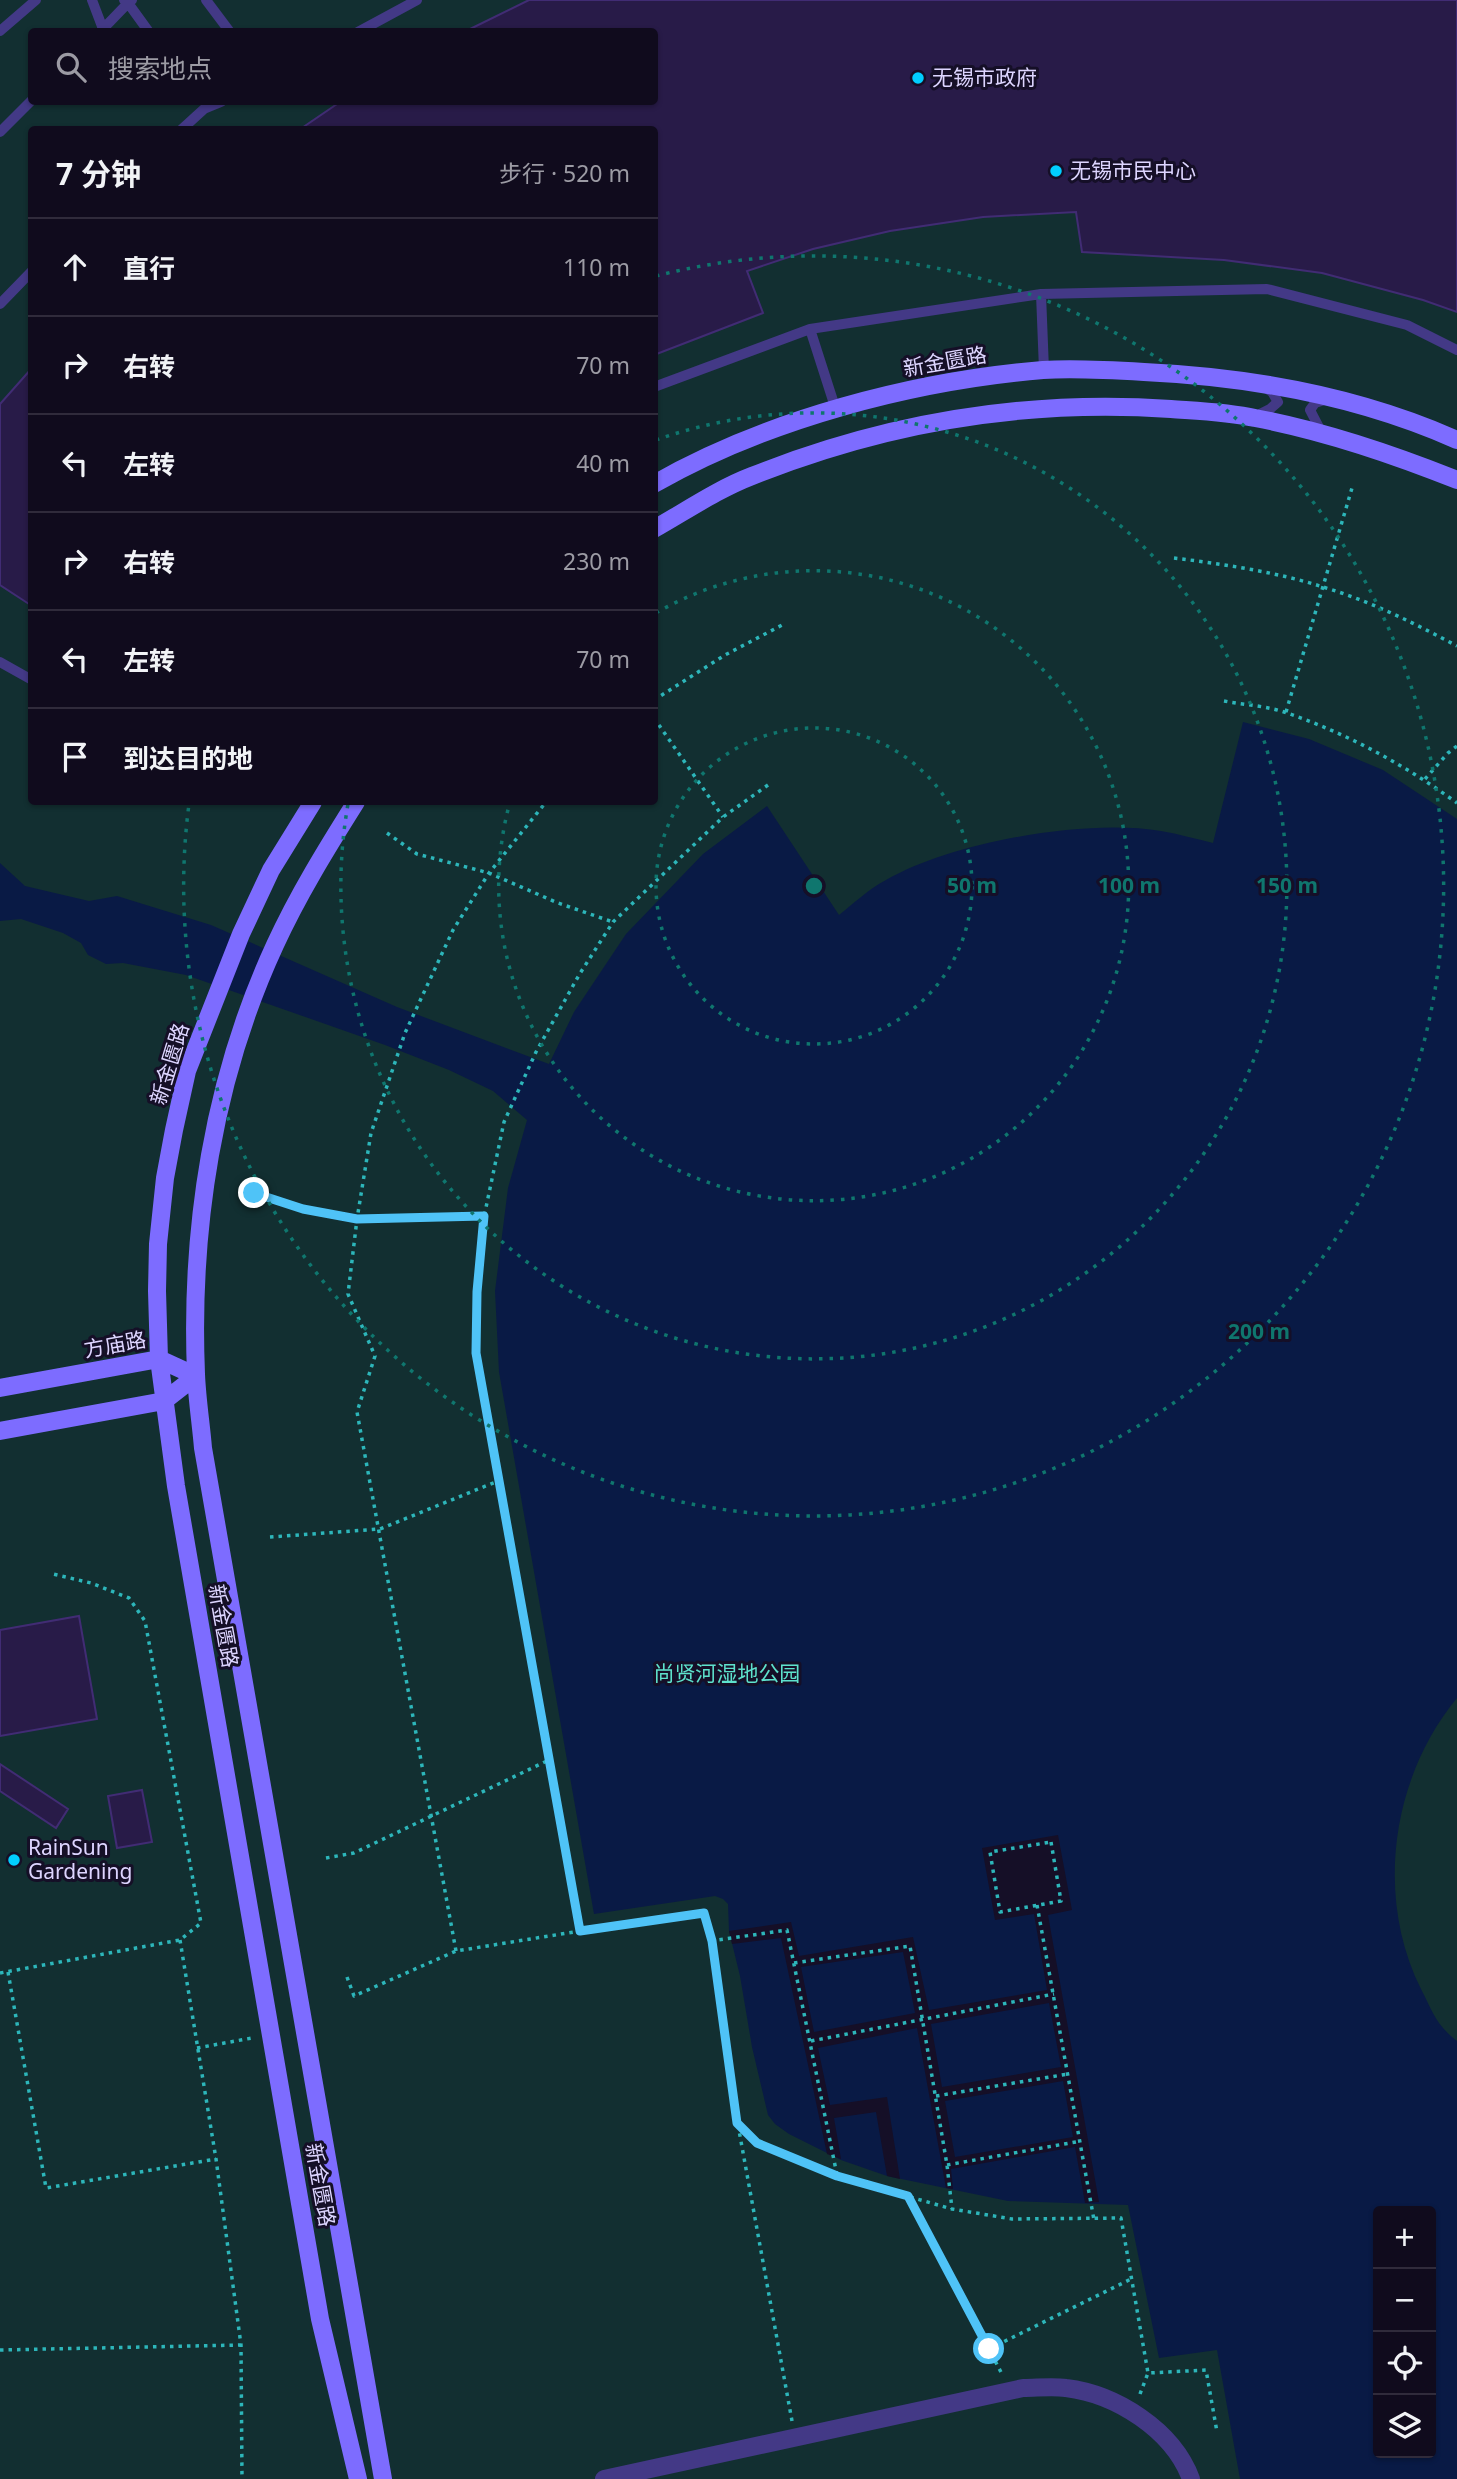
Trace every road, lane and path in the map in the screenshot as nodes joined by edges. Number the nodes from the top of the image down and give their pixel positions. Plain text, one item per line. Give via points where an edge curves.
1 (36, 0) edge
2 (92, 0) edge
3 (206, 0) edge
4 (417, 0) edge
5 (128, 1) edge
6 (100, 28) edge
7 (103, 28) edge
8 (146, 28) edge
9 (227, 28) edge
10 (365, 28) edge
11 (0, 30) edge
12 (28, 104) edge
13 (201, 105) edge
14 (184, 126) edge
15 (0, 132) edge
16 (28, 275) edge
17 (1041, 295) junction
18 (0, 304) edge
19 (810, 329) junction
20 (1457, 350) edge
21 (1044, 370) junction
22 (1259, 383) junction
23 (658, 386) edge
24 (1331, 397) junction
25 (836, 410) junction
26 (1252, 417) junction
27 (1324, 435) junction
28 (1457, 440) edge
29 (1457, 480) edge
30 (658, 482) edge
31 (1352, 488) dead end
32 (658, 527) edge
33 (1174, 558) dead end
34 (1322, 586) junction
35 (786, 622) dead end
36 (1457, 646) edge
37 (0, 662) edge
38 (28, 678) edge
39 (658, 697) edge
40 (1224, 701) dead end
41 (1286, 712) junction
42 (658, 724) edge
43 (1457, 746) edge
44 (1425, 779) junction
45 (768, 785) dead end
46 (1457, 803) edge
47 (311, 805) edge
48 (354, 805) edge
49 (545, 805) edge
50 (723, 817) junction
51 (387, 833) dead end
52 (489, 873) junction
53 (613, 922) junction
54 (254, 1193) dead end
55 (484, 1216) junction
56 (357, 1219) junction
57 (159, 1359) junction
58 (196, 1376) junction
59 (0, 1388) edge
60 (164, 1401) junction
61 (0, 1431) edge
62 (498, 1481) junction
63 (380, 1529) junction
64 (271, 1536) dead end
65 (53, 1574) dead end
66 (549, 1760) junction
67 (430, 1816) junction
68 (326, 1858) dead end
69 (1037, 1905) junction
70 (580, 1931) junction
71 (180, 1940) junction
72 (712, 1941) junction
73 (456, 1951) junction
74 (793, 1963) junction
75 (8, 1972) junction
76 (0, 1973) edge
77 (347, 1978) dead end
78 (1054, 1994) junction
79 (922, 2019) junction
80 (271, 2034) junction
81 (811, 2041) junction
82 (197, 2048) junction
83 (1068, 2074) junction
84 (935, 2097) junction
85 (737, 2123) junction
86 (1081, 2141) junction
87 (216, 2160) junction
88 (947, 2165) junction
89 (837, 2176) junction
90 (908, 2196) junction
91 (952, 2209) junction
92 (1094, 2220) junction
93 (1131, 2279) junction
94 (241, 2345) junction
95 (989, 2349) junction
96 (0, 2350) edge
97 (1148, 2373) junction
98 (1012, 2391) junction
99 (1133, 2411) junction
100 (1217, 2432) dead end
101 (795, 2438) junction
102 (242, 2479) edge
103 (358, 2479) edge
104 (383, 2479) edge
105 (604, 2479) edge
106 (1191, 2479) edge

1 - 11 lane
2 - 6 lane
3 - 9 lane
4 - 10 lane
5 - 7 lane
5 - 8 lane
12 - 15 lane
13 - 14 lane
16 - 18 lane
17 - 19 lane
17 - 20 lane via 1267,289 1407,324
17 - 21 lane
19 - 23 lane
19 - 25 lane
21 - 22 street, 新金匮路 via 1190,374
21 - 25 street, 新金匮路 via 923,388
22 - 24 street, 新金匮路
22 - 26 lane via 1278,402
24 - 27 lane via 1310,410
24 - 28 street, 新金匮路
25 - 30 street, 新金匮路 via 736,444
26 - 27 street
26 - 32 street via 1079,406 945,419 851,441 750,477
27 - 29 street
31 - 34 path
33 - 34 path
34 - 36 path via 1410,621
34 - 41 path
35 - 39 path
37 - 38 lane
40 - 41 path
41 - 44 path via 1377,751
42 - 50 path
43 - 44 path
44 - 46 path
45 - 50 path
47 - 57 street, 新金匮路 via 271,870 241,933 187,1071 164,1178 158,1244
48 - 58 street, 新金匮路 via 275,945 235,1050 207,1167 197,1253
49 - 52 path
50 - 53 path
51 - 52 path via 417,853
52 - 53 path
52 - 56 path via 453,930 393,1063 371,1133
53 - 55 path via 536,1052 504,1122
54 - 56 path via 303,1209
55 - 56 path
55 - 62 path via 476,1353
56 - 63 path via 348,1294 375,1356 357,1412
57 - 58 street, 方庙路
57 - 59 street, 方庙路
57 - 60 street, 新金匮路
58 - 60 street
58 - 104 street, 新金匮路 via 203,1448
60 - 61 street
60 - 80 street, 新金匮路
62 - 63 path
62 - 66 path
63 - 64 path
63 - 67 path
65 - 71 path via 129,1598 145,1621 201,1923
66 - 67 path
66 - 70 path
67 - 68 path via 354,1853
67 - 73 path
69 - 69 path via 1000,1912 990,1852 1051,1842 1062,1901
69 - 78 path
70 - 72 path via 704,1913
70 - 73 path
71 - 75 path
71 - 82 path
72 - 74 path via 787,1930
72 - 85 path
73 - 77 path via 354,1996
74 - 79 path via 910,1946
74 - 81 path
75 - 76 path
75 - 87 path via 46,2188
78 - 79 path
78 - 83 path
79 - 81 path
79 - 84 path
80 - 82 path
80 - 103 street, 新金匮路 via 320,2319
81 - 89 path
82 - 87 path
83 - 84 path
83 - 86 path
84 - 88 path
85 - 89 path via 757,2143
85 - 101 path
86 - 88 path
86 - 92 path
87 - 94 path
88 - 91 path
89 - 90 path
90 - 91 path
90 - 95 path
91 - 92 path via 1012,2219
92 - 93 path via 1121,2218
93 - 95 path
93 - 97 path
94 - 96 path
94 - 102 path
95 - 98 path
97 - 99 path
97 - 100 path via 1206,2370
98 - 99 street via 1065,2387 1100,2395
98 - 101 street
99 - 106 street via 1163,2437
101 - 105 street

